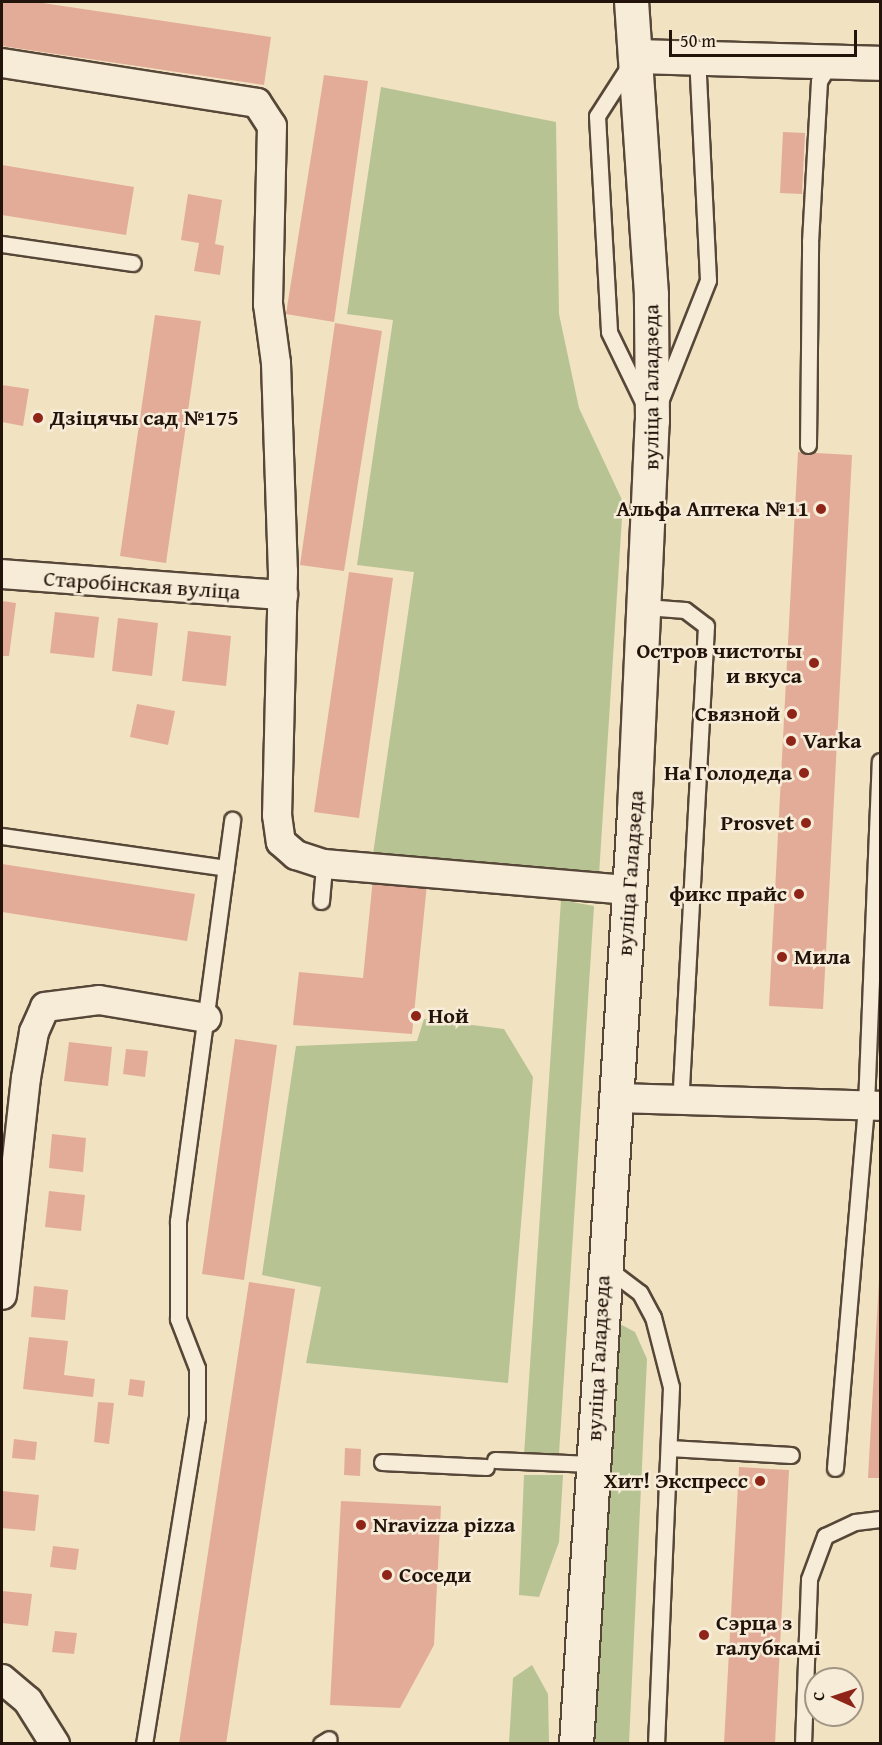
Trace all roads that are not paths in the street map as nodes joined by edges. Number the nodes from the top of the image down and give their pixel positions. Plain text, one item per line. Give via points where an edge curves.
1 (631, 2) edge
2 (635, 56) junction
3 (697, 56) junction
4 (832, 60) junction
5 (2, 63) edge
6 (880, 63) edge
7 (2, 244) edge
8 (133, 263) dead end
9 (652, 421) junction
10 (808, 445) dead end
11 (2, 574) edge
12 (283, 595) junction
13 (645, 607) junction
14 (880, 761) edge
15 (232, 820) dead end
16 (2, 836) edge
17 (324, 864) junction
18 (226, 868) junction
19 (629, 890) junction
20 (321, 901) dead end
21 (207, 1018) junction
22 (614, 1098) junction
23 (680, 1099) junction
24 (873, 1106) edge
25 (604, 1265) junction
26 (2, 1295) edge
27 (669, 1448) junction
28 (791, 1455) dead end
29 (382, 1462) dead end
30 (592, 1464) junction
31 (835, 1468) dead end
32 (880, 1519) edge
33 (2, 1679) edge
34 (55, 1743) edge
35 (144, 1743) edge
36 (576, 1743) edge
37 (656, 1743) edge
38 (803, 1743) edge

1 - 2 main road, вуліца Галадзеда
2 - 3 main road
2 - 9 main road, вуліца Галадзеда via 651,294
2 - 9 lane via 597,116 609,332
3 - 4 main road
3 - 9 lane via 708,280
4 - 6 main road
4 - 10 lane via 819,81 810,242
5 - 12 street via 257,104 266,110 272,126 268,304 276,363
7 - 8 lane
9 - 13 main road, вуліца Галадзеда
11 - 12 street, Старобінская вуліца
12 - 17 street via 277,815 281,842 296,855
13 - 19 main road, вуліца Галадзеда
13 - 23 lane via 686,610 706,626
14 - 24 lane
15 - 18 lane
16 - 18 lane
17 - 19 street
17 - 20 lane
18 - 21 lane
19 - 22 main road, вуліца Галадзеда
21 - 26 street via 99,1000 45,1007 33,1032 26,1078
21 - 35 lane via 178,1221 175,1276 178,1319 197,1368 197,1419
22 - 23 street
22 - 25 main road, вуліца Галадзеда
23 - 24 street
24 - 31 lane
25 - 27 lane via 640,1293 653,1317 671,1387
25 - 30 main road, вуліца Галадзеда
27 - 28 lane
27 - 37 lane
29 - 30 lane
30 - 36 main road, вуліца Галадзеда
32 - 38 lane via 855,1522 825,1536 809,1579
33 - 34 street via 28,1701

